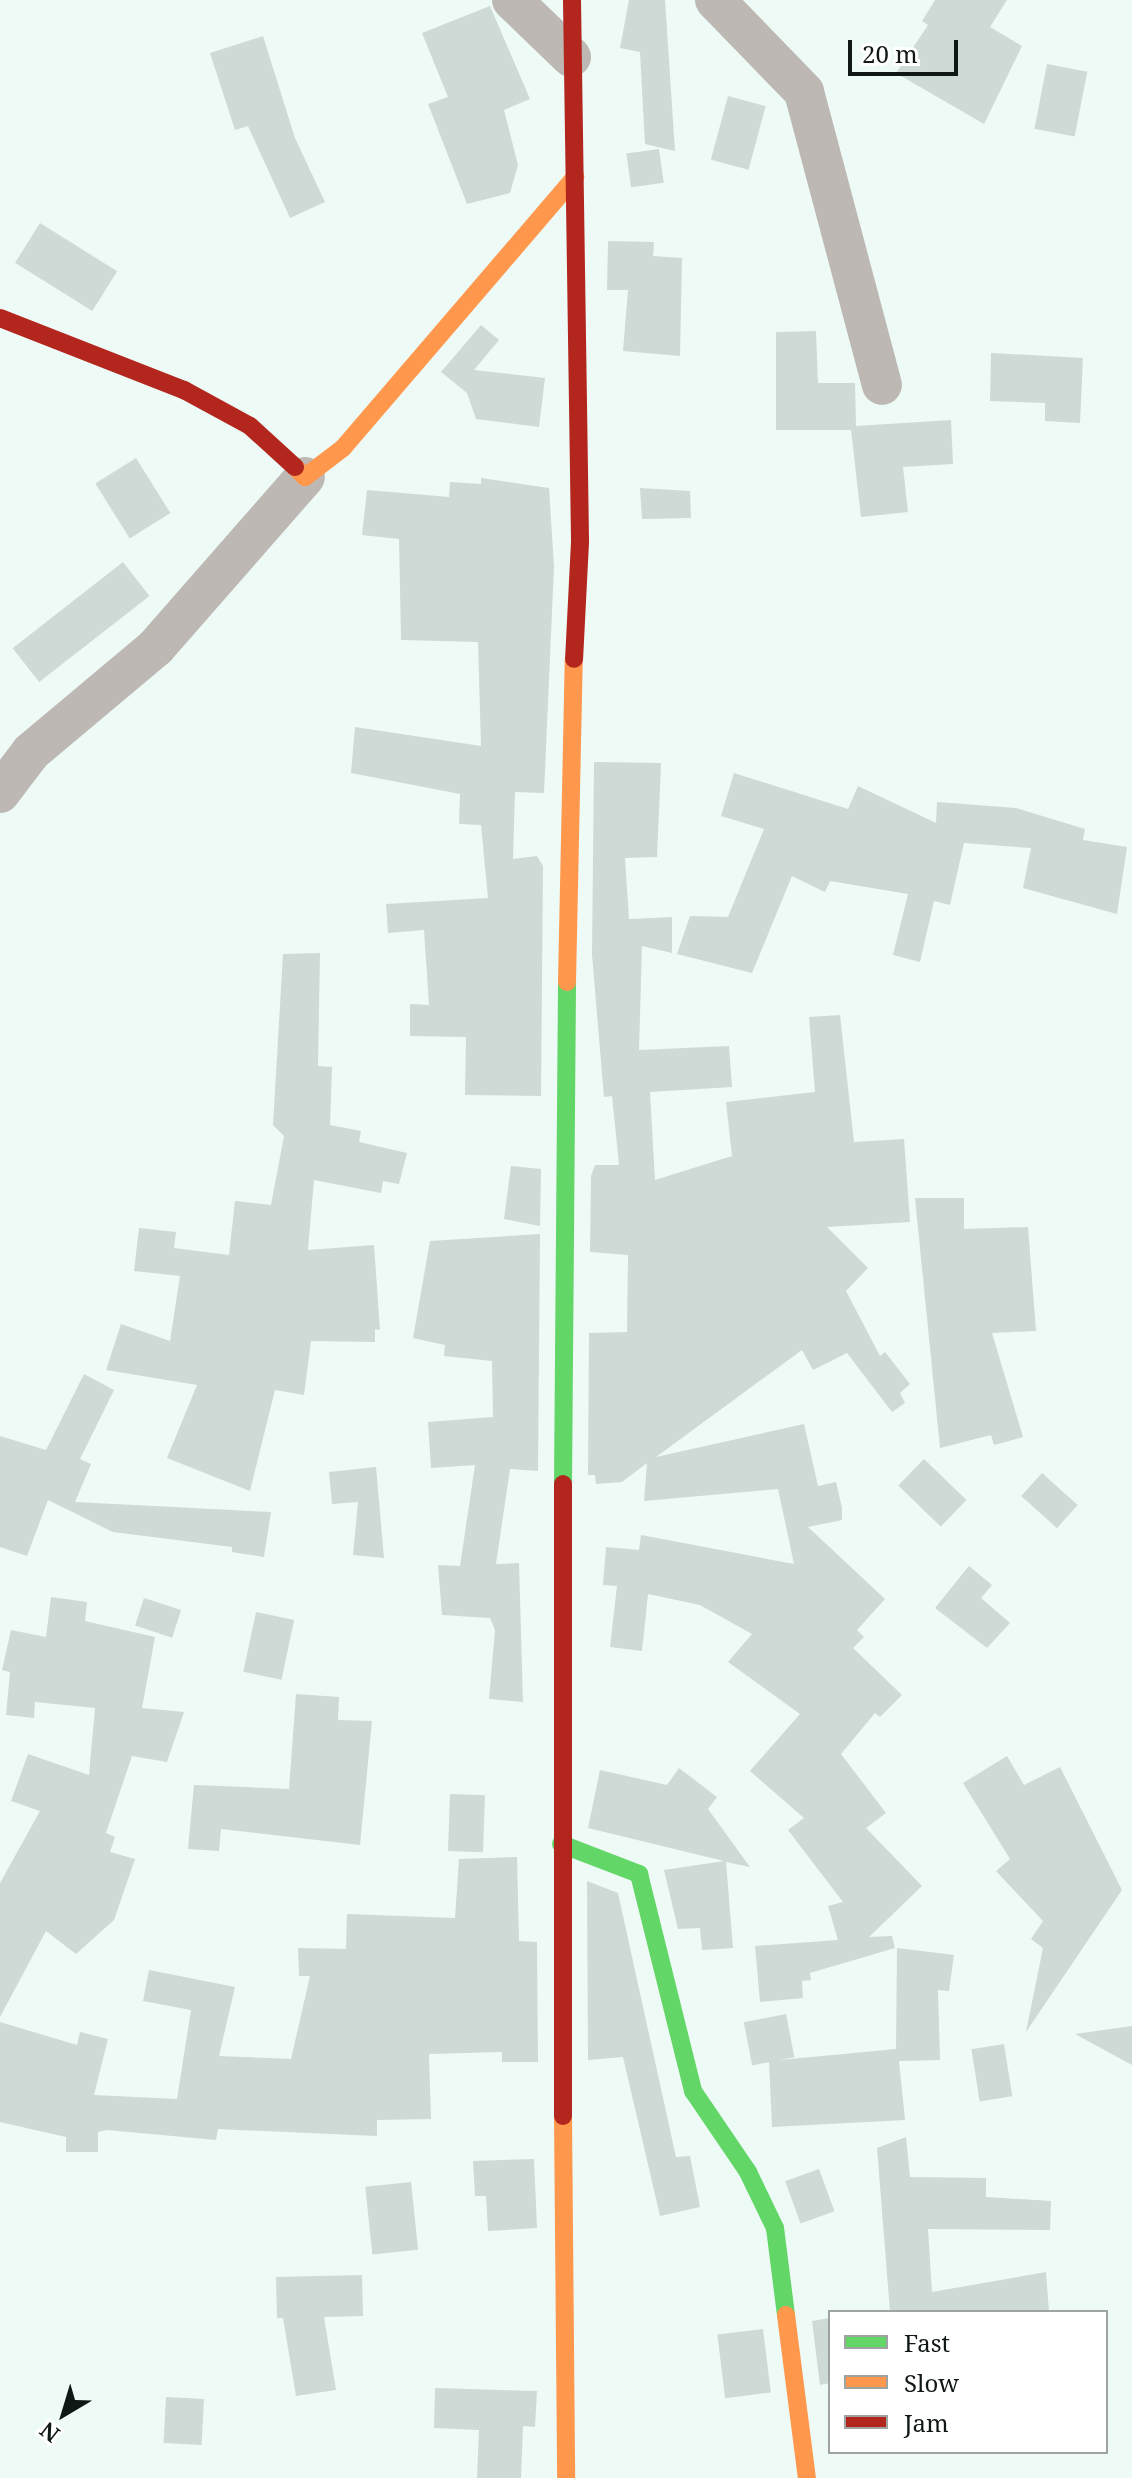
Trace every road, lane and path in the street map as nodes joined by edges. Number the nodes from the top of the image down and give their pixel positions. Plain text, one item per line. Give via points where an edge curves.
1 (512, 0) edge
2 (572, 0) edge
3 (715, 0) edge
4 (571, 57) junction
5 (575, 177) junction
6 (0, 318) edge
7 (882, 385) dead end
8 (305, 477) junction
9 (0, 793) edge
10 (561, 1844) junction
11 (566, 2478) edge
12 (807, 2478) edge

1 - 4 street
2 - 4 street
3 - 7 street via 804,92
4 - 5 street
5 - 8 street via 343,448
5 - 10 street via 580,542 569,747
6 - 8 street via 184,390 250,426
8 - 9 street via 156,647 31,752
10 - 11 street
10 - 12 street via 639,1874 693,2091 748,2172 775,2228

